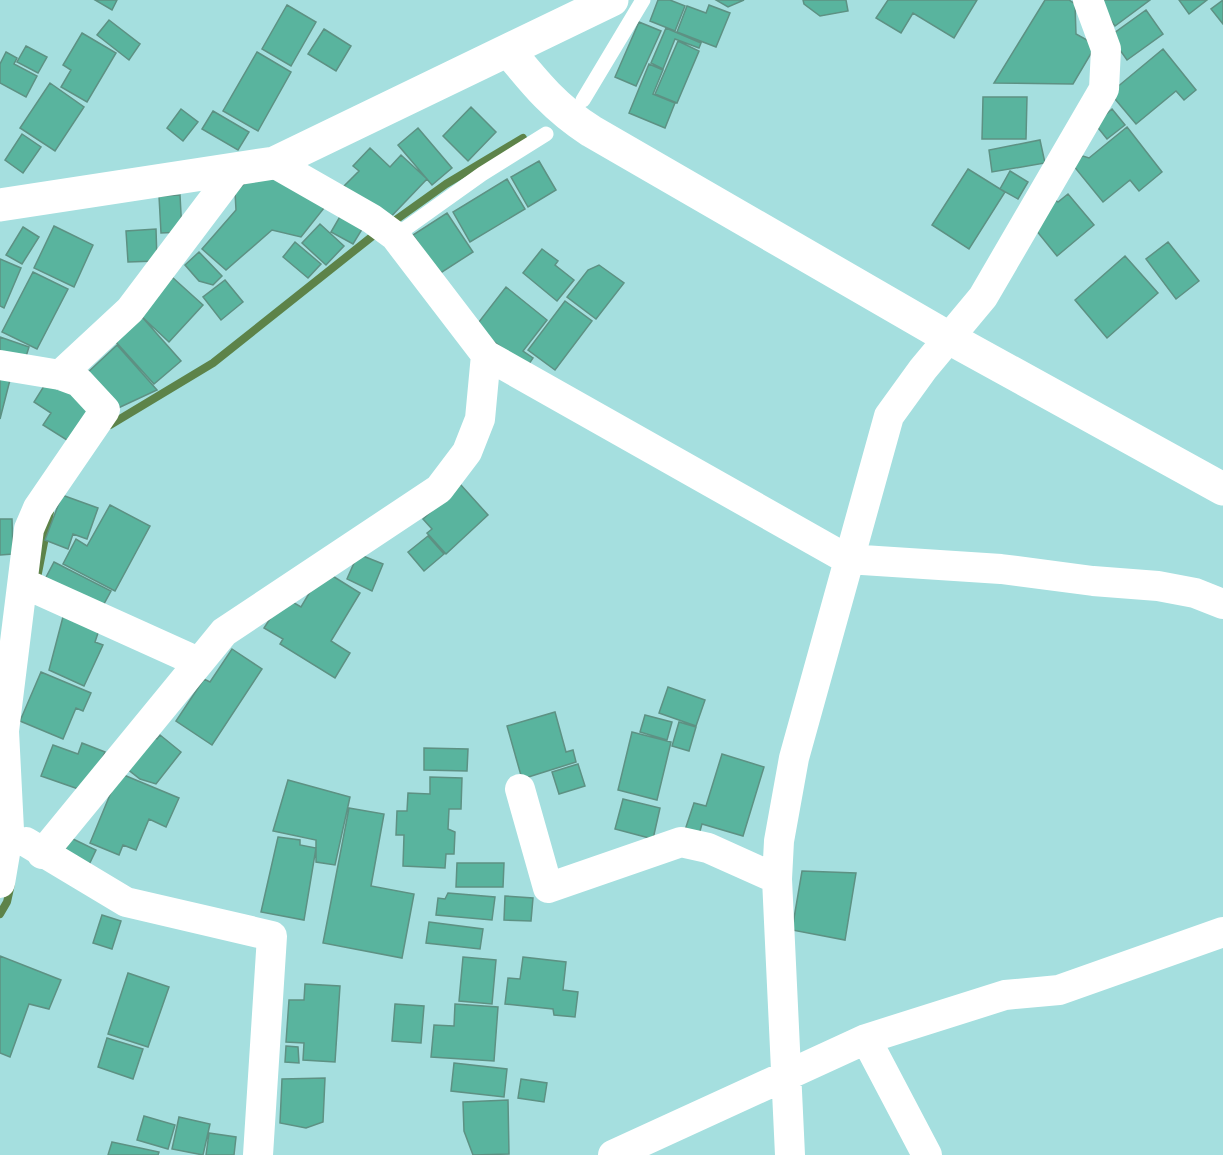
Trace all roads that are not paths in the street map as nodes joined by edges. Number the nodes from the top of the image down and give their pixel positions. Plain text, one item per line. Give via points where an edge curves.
1 (612, 0) edge
2 (643, 0) edge
3 (1089, 0) edge
4 (508, 50) junction
5 (583, 100) dead end
6 (546, 134) dead end
7 (274, 163) junction
8 (237, 168) junction
9 (0, 205) edge
10 (385, 229) junction
11 (949, 338) junction
12 (486, 355) junction
13 (0, 365) edge
14 (60, 375) junction
15 (1223, 489) edge
16 (847, 559) junction
17 (24, 583) junction
18 (1223, 604) edge
19 (198, 662) junction
20 (520, 789) dead end
21 (9, 830) junction
22 (42, 854) junction
23 (777, 879) junction
24 (0, 883) edge
25 (1223, 932) edge
26 (866, 1039) junction
27 (788, 1074) junction
28 (258, 1155) edge
29 (613, 1155) edge
30 (790, 1155) edge
31 (927, 1155) edge

1 - 4 street
2 - 5 lane
3 - 11 street via 1106,49 1104,89 983,297
4 - 7 street
4 - 11 street via 544,95 583,126
6 - 10 lane
7 - 8 street
7 - 10 street
8 - 9 street
8 - 14 street via 130,310
10 - 12 street
11 - 15 street
11 - 16 street via 889,416
12 - 16 street
12 - 19 street via 480,419 467,452 439,489 263,604 224,632
13 - 14 street
14 - 17 street via 79,382 105,410 38,508 30,529
16 - 18 street via 1001,569 1158,586 1195,593
16 - 23 street via 794,758 779,841
17 - 19 street
17 - 21 street via 4,731
19 - 22 street
20 - 23 street via 548,888 681,842 708,848
21 - 22 street
21 - 24 street
22 - 28 street via 126,902 272,936
23 - 27 street
25 - 26 street via 1059,990 1005,995
26 - 27 street
26 - 31 street
27 - 29 street
27 - 30 street

